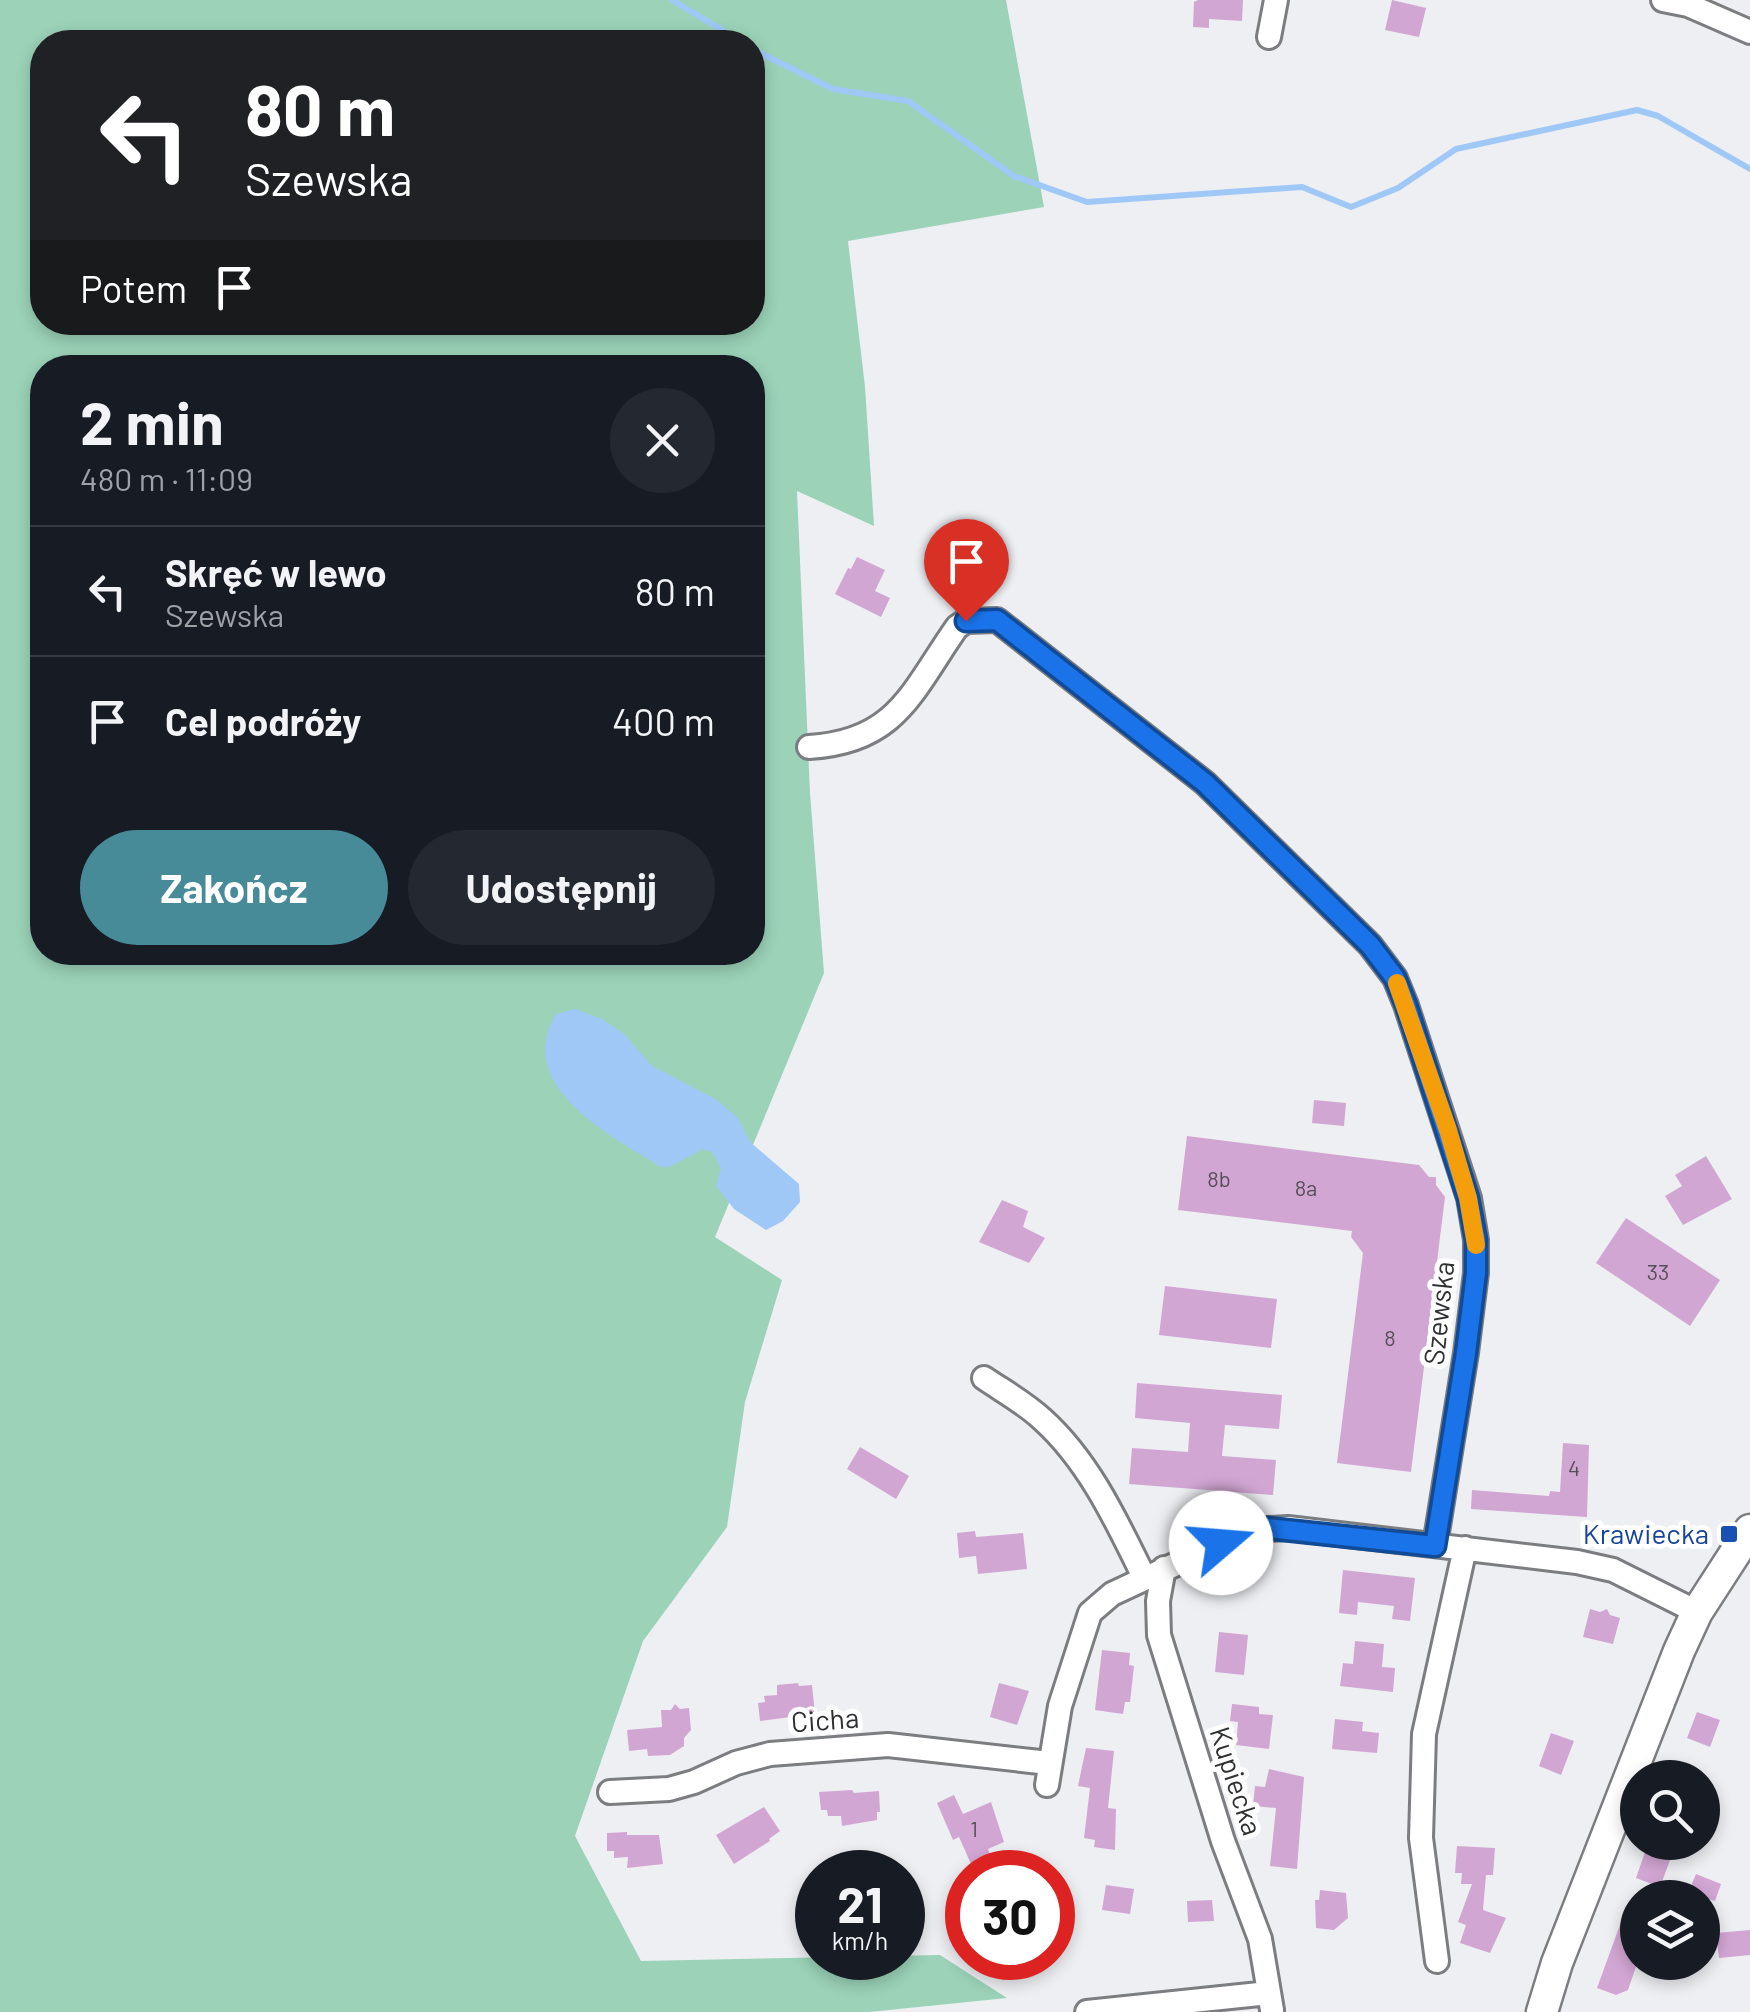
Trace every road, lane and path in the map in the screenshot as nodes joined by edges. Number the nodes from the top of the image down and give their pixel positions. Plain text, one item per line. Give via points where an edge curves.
1 (1276, 0) edge
2 (1662, 0) edge
3 (1750, 32) edge
4 (1269, 37) dead end
5 (809, 747) dead end
6 (984, 1378) dead end
7 (1750, 1530) edge
8 (1435, 1546) junction
9 (1465, 1548) junction
10 (1154, 1573) junction
11 (1697, 1612) junction
12 (610, 1792) dead end
13 (1437, 1961) dead end
14 (1271, 2002) edge
15 (1087, 2012) edge
16 (1542, 2012) edge

1 - 4 street
2 - 3 street
5 - 8 street, Szewska via 856,740 882,726 904,706 957,628 966,621 997,620 1205,783 1370,945 1406,1005 1464,1180 1476,1240 1464,1370
6 - 10 street via 1040,1416 1066,1443
7 - 11 street
8 - 9 street
8 - 10 street via 1267,1528
9 - 11 street via 1613,1570
9 - 13 street via 1424,1734 1421,1838
10 - 12 street, Cicha via 1090,1613 1060,1706 1048,1774 888,1745 770,1754 669,1789
10 - 14 street, Kupiecka via 1159,1635 1260,1939
11 - 16 street
14 - 15 street

